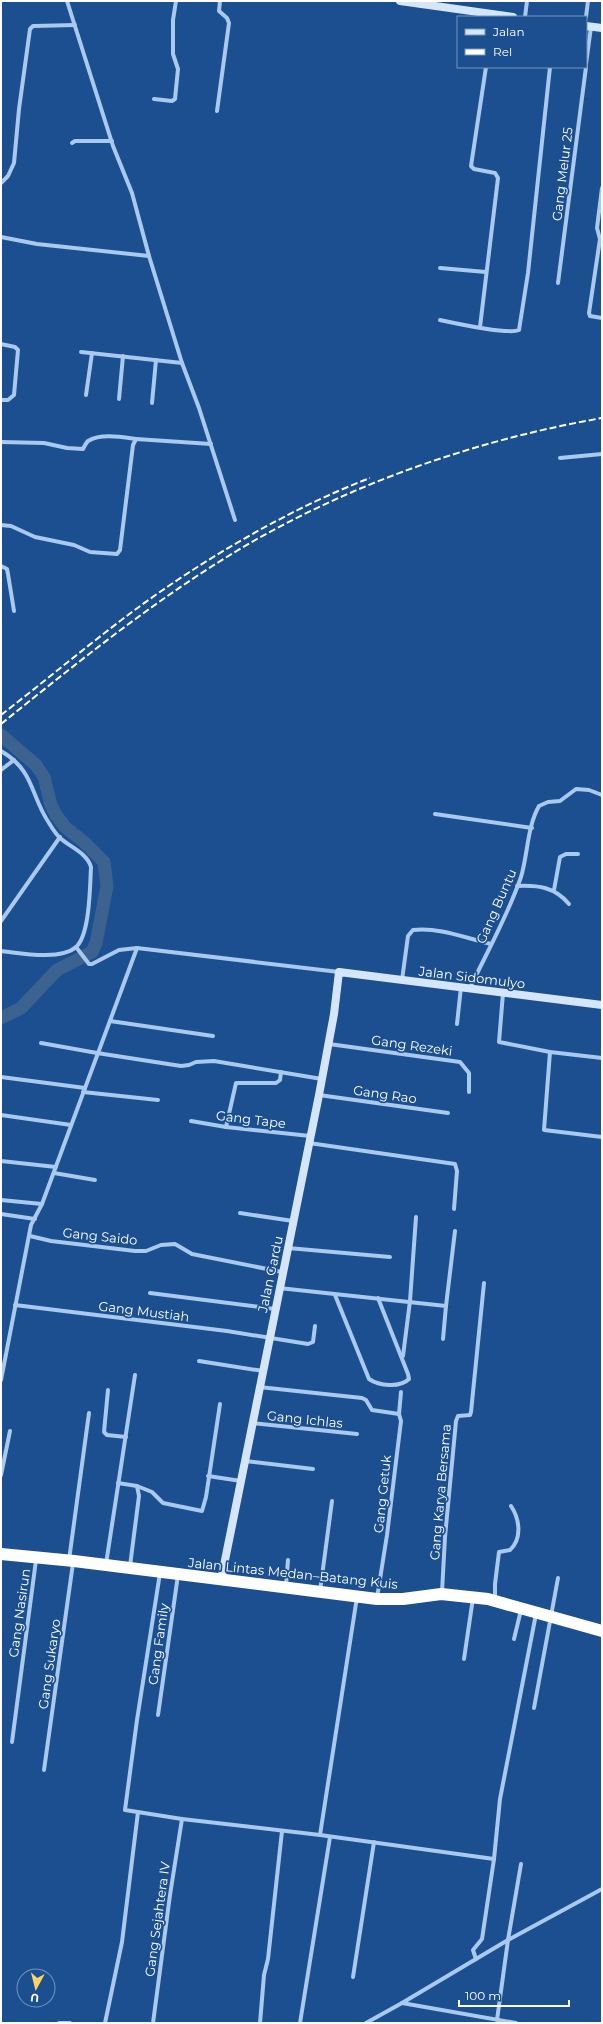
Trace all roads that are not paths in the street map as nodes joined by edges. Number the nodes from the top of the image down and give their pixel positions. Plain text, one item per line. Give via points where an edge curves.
1 (67, 1) edge
2 (176, 1) edge
3 (220, 1) edge
4 (400, 1) edge
5 (527, 1) edge
6 (588, 1) edge
7 (440, 4) edge
8 (494, 16) edge
9 (525, 16) edge
10 (586, 16) edge
11 (75, 25) junction
12 (589, 26) edge
13 (602, 28) edge
14 (587, 51) edge
15 (486, 68) edge
16 (550, 68) edge
17 (586, 68) edge
18 (154, 99) dead end
19 (217, 111) dead end
20 (112, 141) junction
21 (72, 143) dead end
22 (1, 183) edge
23 (602, 188) edge
24 (1, 237) edge
25 (149, 256) junction
26 (440, 268) dead end
27 (486, 272) junction
28 (558, 283) dead end
29 (602, 318) edge
30 (440, 320) dead end
31 (480, 327) junction
32 (1, 344) edge
33 (81, 352) dead end
34 (92, 353) junction
35 (123, 356) junction
36 (156, 360) junction
37 (182, 363) junction
38 (86, 395) dead end
39 (119, 399) dead end
40 (1, 400) edge
41 (152, 403) dead end
42 (136, 439) junction
43 (1, 442) edge
44 (211, 444) junction
45 (602, 454) edge
46 (560, 458) dead end
47 (235, 520) dead end
48 (1, 525) edge
49 (1, 566) edge
50 (14, 611) dead end
51 (1, 751) edge
52 (14, 760) junction
53 (1, 770) edge
54 (602, 795) edge
55 (435, 814) dead end
56 (532, 828) junction
57 (60, 837) junction
58 (578, 854) dead end
59 (518, 886) junction
60 (554, 890) junction
61 (569, 904) dead end
62 (1, 921) edge
63 (490, 944) junction
64 (76, 947) junction
65 (137, 948) junction
66 (1, 951) edge
67 (339, 972) junction
68 (402, 980) junction
69 (465, 988) junction
70 (503, 993) junction
71 (602, 1005) edge
72 (110, 1021) junction
73 (456, 1024) dead end
74 (214, 1036) dead end
75 (42, 1042) dead end
76 (329, 1044) junction
77 (550, 1052) junction
78 (97, 1053) junction
79 (602, 1058) edge
80 (281, 1072) junction
81 (1, 1077) edge
82 (322, 1079) junction
83 (84, 1090) junction
84 (469, 1092) dead end
85 (319, 1095) junction
86 (158, 1100) dead end
87 (448, 1113) dead end
88 (1, 1115) edge
89 (191, 1121) dead end
90 (71, 1125) junction
91 (226, 1127) junction
92 (602, 1137) edge
93 (309, 1140) junction
94 (1, 1161) edge
95 (56, 1167) junction
96 (54, 1172) junction
97 (95, 1180) dead end
98 (1, 1200) edge
99 (42, 1204) junction
100 (454, 1209) dead end
101 (240, 1213) dead end
102 (1, 1214) edge
103 (416, 1217) dead end
104 (35, 1219) junction
105 (293, 1221) junction
106 (455, 1231) dead end
107 (30, 1236) junction
108 (287, 1248) junction
109 (390, 1257) dead end
110 (282, 1272) junction
111 (484, 1283) dead end
112 (279, 1288) junction
113 (150, 1293) dead end
114 (335, 1295) junction
115 (378, 1298) junction
116 (410, 1301) junction
117 (15, 1305) junction
118 (446, 1306) junction
119 (275, 1309) junction
120 (315, 1326) dead end
121 (269, 1338) junction
122 (443, 1339) dead end
123 (403, 1356) junction
124 (199, 1361) dead end
125 (263, 1371) junction
126 (135, 1375) dead end
127 (1, 1380) edge
128 (259, 1387) junction
129 (108, 1390) dead end
130 (401, 1392) dead end
131 (220, 1404) dead end
132 (89, 1413) dead end
133 (399, 1414) junction
134 (252, 1423) junction
135 (10, 1431) dead end
136 (357, 1434) dead end
137 (126, 1437) junction
138 (245, 1461) junction
139 (313, 1469) dead end
140 (1, 1475) edge
141 (208, 1476) junction
142 (241, 1481) junction
143 (118, 1483) junction
144 (137, 1486) junction
145 (332, 1501) dead end
146 (511, 1506) dead end
147 (1, 1554) edge
148 (37, 1557) junction
149 (288, 1560) dead end
150 (71, 1561) junction
151 (106, 1565) junction
152 (130, 1568) junction
153 (160, 1572) junction
154 (178, 1575) junction
155 (558, 1578) dead end
156 (221, 1580) junction
157 (285, 1588) junction
158 (320, 1592) junction
159 (442, 1594) junction
160 (473, 1596) junction
161 (357, 1597) junction
162 (376, 1599) junction
163 (496, 1600) junction
164 (522, 1607) junction
165 (536, 1612) junction
166 (552, 1617) junction
167 (602, 1631) edge
168 (514, 1639) dead end
169 (464, 1659) dead end
170 (534, 1708) dead end
171 (158, 1715) dead end
172 (12, 1742) dead end
173 (44, 1770) dead end
174 (138, 1812) junction
175 (182, 1819) junction
176 (282, 1831) junction
177 (320, 1835) junction
178 (330, 1837) junction
179 (374, 1842) junction
180 (494, 1859) junction
181 (521, 1864) dead end
182 (602, 1889) edge
183 (508, 1940) junction
184 (475, 1958) junction
185 (353, 1977) dead end
186 (402, 2003) junction
187 (497, 2020) junction
188 (59, 2023) edge
189 (70, 2023) edge
190 (105, 2023) edge
191 (153, 2023) edge
192 (260, 2023) edge
193 (300, 2023) edge
194 (366, 2023) edge
195 (516, 2023) edge

1 - 11 street
2 - 18 street via 173,54 178,70 175,98 172,101
3 - 19 street via 219,11 229,23
4 - 7 street
5 - 9 street
6 - 10 street
7 - 8 street
11 - 20 street
11 - 22 street via 33,26 30,29 14,163 8,176
12 - 13 street
12 - 14 street
15 - 27 street via 471,166 474,169 495,173 498,178
16 - 31 street via 521,325 516,331
17 - 28 street, Gang Melur 25
20 - 21 street
20 - 25 street via 132,193
23 - 29 street via 597,228 600,239 589,313 590,316
24 - 25 street via 37,244
25 - 37 street
26 - 27 street
27 - 31 street
30 - 31 street
32 - 40 street via 15,346 18,350 14,395 8,400
33 - 34 street
34 - 35 street
34 - 38 street
35 - 36 street
35 - 39 street
36 - 37 street
36 - 41 street
37 - 44 street
42 - 43 street via 104,437 88,442 83,449 44,443
42 - 44 street
42 - 48 street via 133,445 119,552 90,552 74,545 36,537 11,526
44 - 47 street
45 - 46 street
49 - 50 street via 7,570
51 - 52 street
52 - 53 street
52 - 57 street via 27,775 42,810
54 - 56 street, Gang Buntu via 576,789 560,801 539,806
55 - 56 street
56 - 59 street, Gang Buntu
57 - 62 street
57 - 64 street via 83,855 91,867 85,927 82,939
58 - 60 street via 560,857
59 - 60 street
59 - 63 street, Gang Buntu
60 - 61 street
63 - 68 street via 436,931 410,931
63 - 69 street, Gang Buntu
64 - 65 street via 89,964 119,950
64 - 66 street via 67,952 51,955
65 - 67 street
65 - 72 street
67 - 68 street, Jalan Sidomulyo
67 - 76 street, Jalan Gardu
68 - 69 street, Jalan Sidomulyo
69 - 70 street, Jalan Sidomulyo
69 - 73 street, Gang Buntu
70 - 71 street, Jalan Sidomulyo
70 - 77 street via 499,1042
72 - 74 street
72 - 78 street
75 - 78 street
76 - 82 street, Jalan Gardu
76 - 84 street, Gang Rezeki via 460,1062 469,1073
77 - 79 street
77 - 92 street via 544,1130
78 - 80 street via 181,1066 214,1061
78 - 83 street
80 - 82 street
80 - 91 street via 280,1080 276,1083 236,1083
81 - 83 street
82 - 85 street, Jalan Gardu
83 - 86 street
83 - 90 street
85 - 87 street, Gang Rao
85 - 93 street, Jalan Gardu
88 - 90 street
89 - 91 street, Gang Tape
90 - 95 street
91 - 93 street, Gang Tape
93 - 100 street, Gang Tape via 455,1164 457,1171
93 - 105 street, Jalan Gardu
94 - 95 street
95 - 96 street
96 - 97 street
96 - 99 street
98 - 99 street
99 - 104 street
101 - 105 street
102 - 104 street
103 - 116 street
104 - 107 street via 31,1225
105 - 108 street, Jalan Gardu
106 - 118 street
107 - 110 street, Gang Saido via 50,1241 135,1251 175,1244 192,1254
107 - 117 street
108 - 109 street
108 - 110 street, Jalan Gardu
110 - 112 street, Jalan Gardu
111 - 159 street, Gang Karya Bersama via 471,1412 458,1416 456,1421 444,1537
112 - 114 street
112 - 119 street, Jalan Gardu
113 - 119 street
114 - 115 street
114 - 123 street via 369,1379 393,1385 406,1381 409,1376
115 - 116 street
115 - 123 street
116 - 118 street
116 - 123 street
117 - 121 street, Gang Mustiah
117 - 127 street
118 - 122 street
119 - 121 street, Jalan Gardu
120 - 121 street, Gang Mustiah via 314,1339 311,1343
121 - 125 street, Jalan Gardu
124 - 125 street
125 - 128 street, Jalan Gardu
126 - 137 street
128 - 133 street via 362,1398 372,1410
128 - 134 street, Jalan Gardu
129 - 137 street via 104,1432 107,1435
130 - 133 street, Gang Getuk
131 - 141 street
132 - 150 street, Gang Sukaryo
133 - 162 street, Gang Getuk via 401,1421 392,1500
134 - 136 street, Gang Ichlas
134 - 138 street, Jalan Gardu
135 - 140 street
137 - 143 street
138 - 139 street
138 - 142 street, Jalan Gardu
141 - 142 street
141 - 144 street via 206,1497 201,1512 163,1503 156,1494
142 - 156 street, Jalan Gardu
143 - 144 street
143 - 151 street
144 - 152 street via 139,1496
145 - 158 street
146 - 163 street via 518,1518 516,1541 510,1550 498,1552
147 - 148 highway, Jalan Lintas Medan–Batang Kuis
148 - 150 highway, Jalan Lintas Medan–Batang Kuis
148 - 172 street, Gang Nasirun
149 - 157 street
150 - 151 highway, Jalan Lintas Medan–Batang Kuis
150 - 173 street, Gang Sukaryo
151 - 152 highway, Jalan Lintas Medan–Batang Kuis
152 - 153 highway, Jalan Lintas Medan–Batang Kuis
153 - 154 highway, Jalan Lintas Medan–Batang Kuis
153 - 174 street via 125,1808 126,1811
154 - 156 highway, Jalan Lintas Medan–Batang Kuis
154 - 171 street, Gang Family
155 - 166 street
156 - 157 highway, Jalan Lintas Medan–Batang Kuis
157 - 158 highway, Jalan Lintas Medan–Batang Kuis
158 - 161 highway, Jalan Lintas Medan–Batang Kuis
159 - 160 highway, Jalan Lintas Medan–Batang Kuis
159 - 162 highway, Jalan Lintas Medan–Batang Kuis via 403,1599
160 - 163 highway, Jalan Lintas Medan–Batang Kuis
160 - 169 street
161 - 162 highway, Jalan Lintas Medan–Batang Kuis
161 - 177 street
163 - 164 highway, Jalan Lintas Medan–Batang Kuis
164 - 165 highway, Jalan Lintas Medan–Batang Kuis
164 - 168 street
165 - 166 highway, Jalan Lintas Medan–Batang Kuis
165 - 180 street via 500,1799
166 - 167 highway, Jalan Lintas Medan–Batang Kuis
166 - 170 street
174 - 175 street
174 - 190 street via 122,1942
175 - 176 street
175 - 191 street, Gang Sejahtera IV
176 - 177 street
176 - 192 street
177 - 178 street
178 - 179 street
178 - 193 street
179 - 180 street
179 - 185 street
180 - 184 street via 482,1939 473,1950
181 - 183 street
182 - 183 street
183 - 184 street
183 - 187 street
184 - 186 street
186 - 187 street
186 - 194 street
187 - 195 street
188 - 189 street

